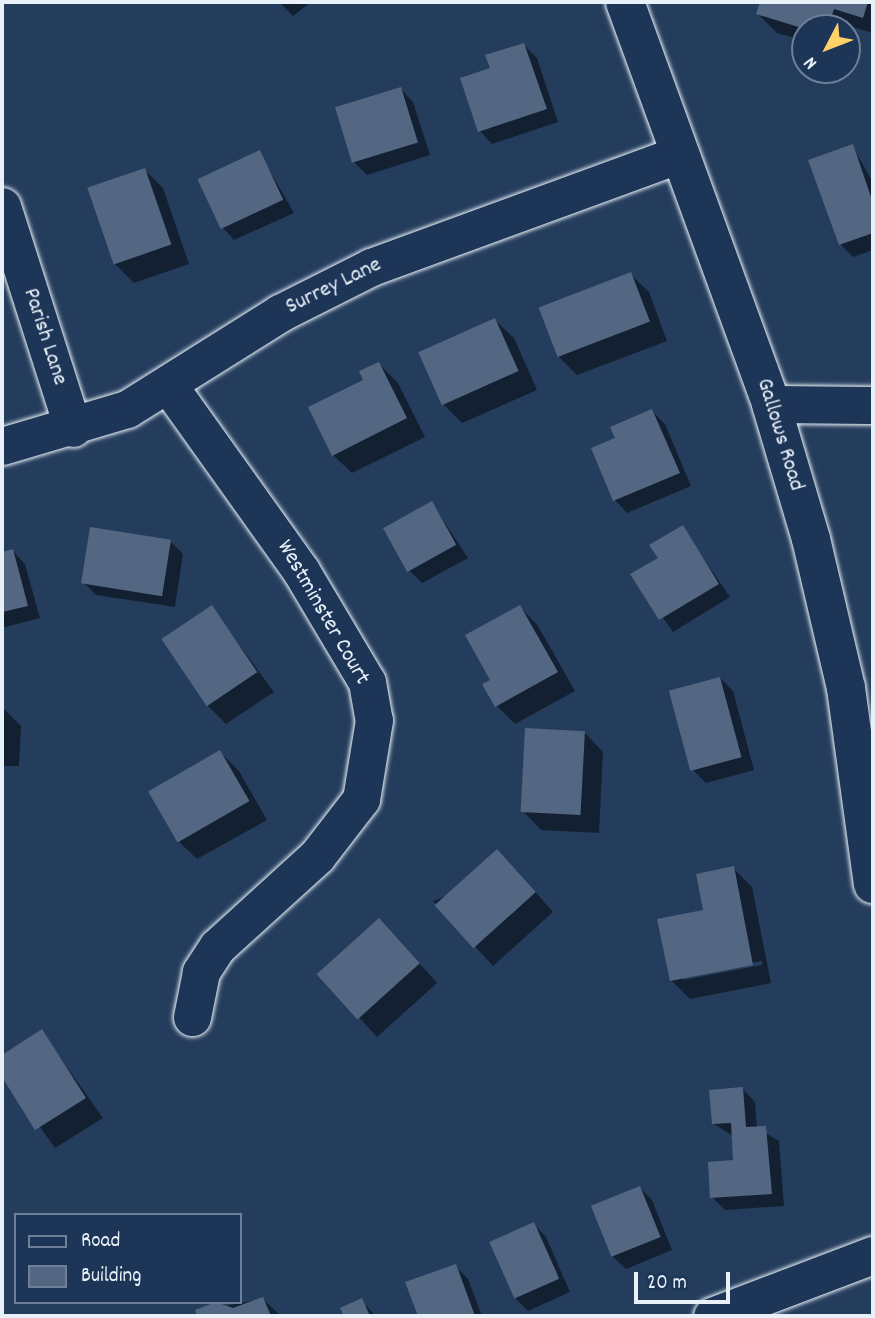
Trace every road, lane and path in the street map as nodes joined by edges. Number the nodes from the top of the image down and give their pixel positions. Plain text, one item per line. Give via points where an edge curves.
1 (625, 2) edge
2 (680, 154) junction
3 (2, 206) edge
4 (169, 386) junction
5 (771, 404) junction
6 (873, 405) edge
7 (73, 428) junction
8 (2, 446) edge
9 (870, 821) edge
10 (873, 884) edge
11 (192, 1017) dead end
12 (873, 1255) edge
13 (712, 1316) edge

1 - 2 main road, Gallows Road
2 - 4 street, Surrey Lane via 371,267 280,313
2 - 5 main road, Gallows Road
3 - 7 street, Parish Lane
4 - 7 street, Surrey Lane
4 - 11 street, Westminster Court via 301,571 367,681 374,720 361,799 317,856 217,947 201,972
5 - 6 street
5 - 9 main road, Gallows Road via 843,675
7 - 8 street, Surrey Lane
9 - 10 main road, Gallows Road
12 - 13 street

